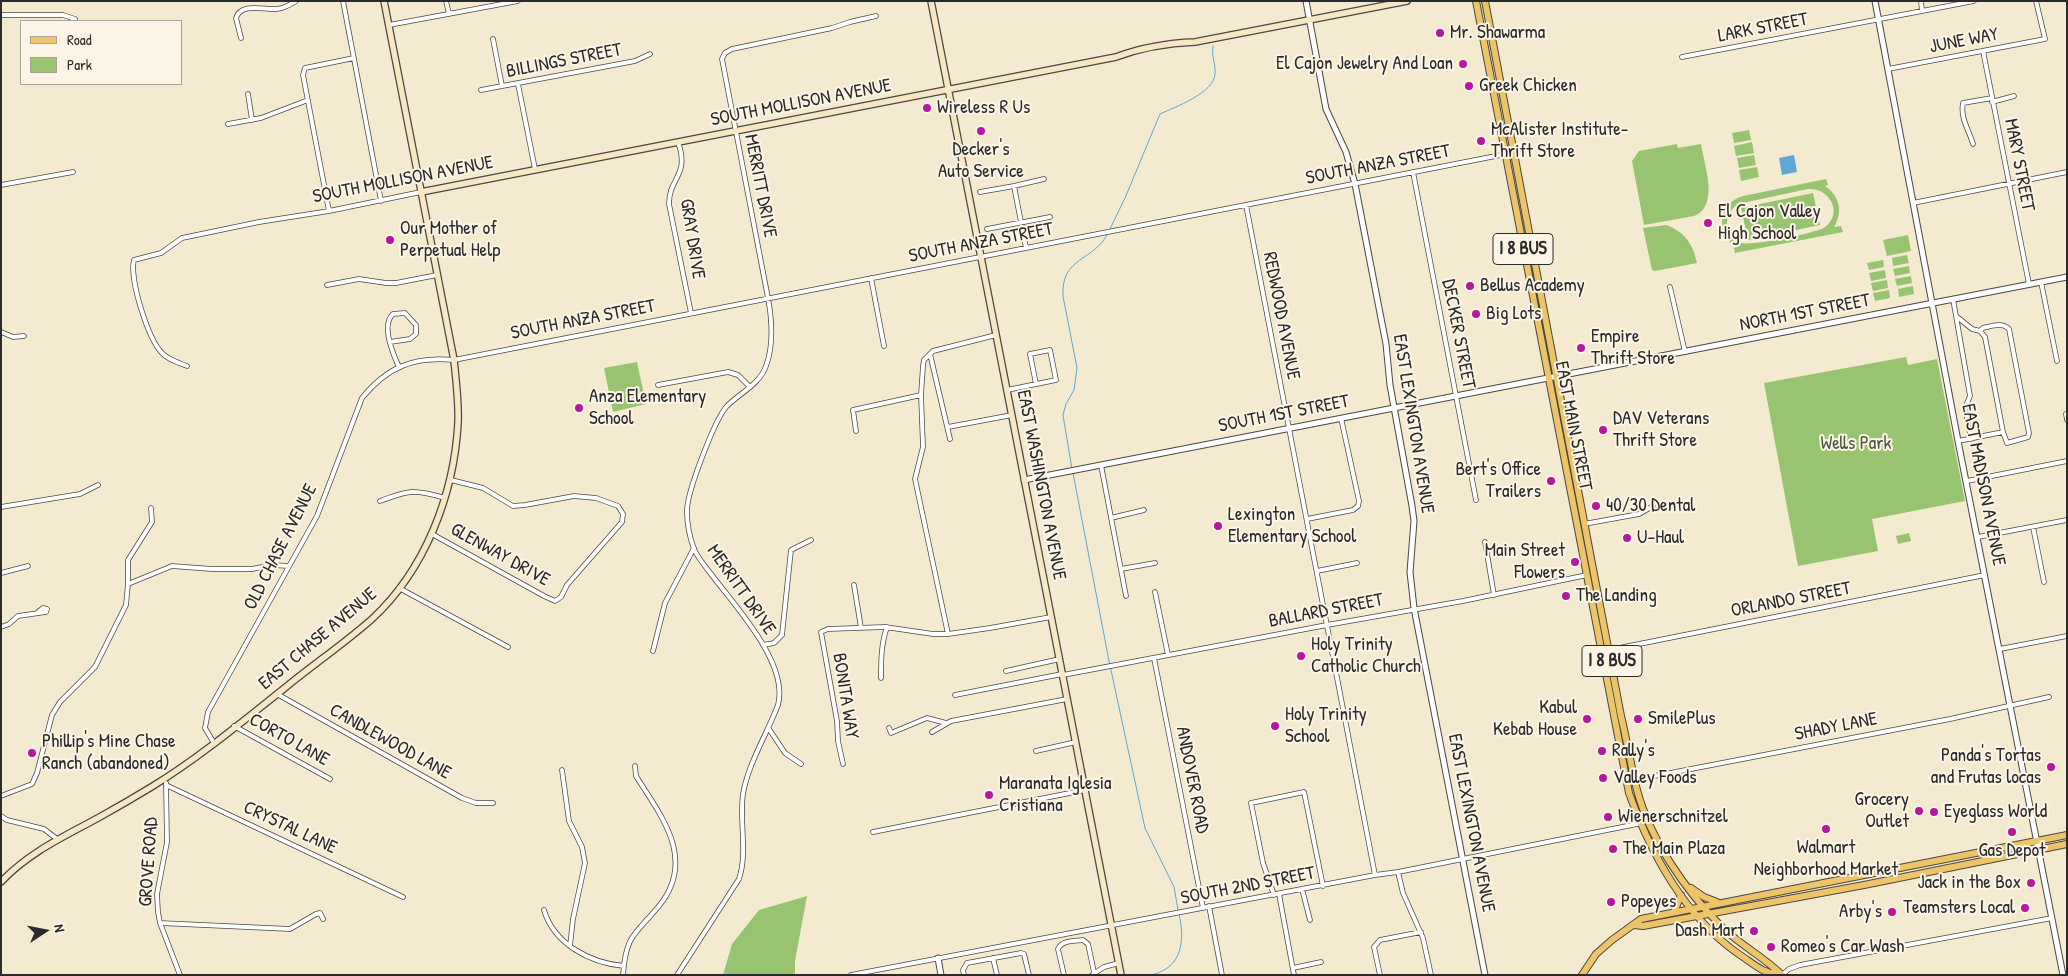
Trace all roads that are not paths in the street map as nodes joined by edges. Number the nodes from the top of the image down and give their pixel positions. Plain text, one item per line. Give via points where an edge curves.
1 (296, 1) edge
2 (343, 1) edge
3 (384, 1) edge
4 (446, 1) edge
5 (518, 1) edge
6 (931, 1) edge
7 (1306, 1) edge
8 (1407, 1) edge
9 (1476, 1) edge
10 (1485, 1) edge
11 (1875, 1) edge
12 (1921, 1) edge
13 (1974, 1) edge
14 (2036, 1) edge
15 (498, 3) edge
16 (1922, 11) junction
17 (449, 14) junction
18 (1, 15) edge
19 (876, 16) dead end
20 (75, 19) dead end
21 (1310, 20) junction
22 (1879, 20) junction
23 (389, 25) junction
24 (241, 38) dead end
25 (493, 39) dead end
26 (1984, 51) junction
27 (650, 54) dead end
28 (1682, 57) dead end
29 (354, 58) junction
30 (1888, 69) junction
31 (518, 84) junction
32 (502, 86) junction
33 (948, 89) junction
34 (481, 90) dead end
35 (248, 94) dead end
36 (2014, 96) dead end
37 (308, 100) junction
38 (1992, 100) junction
39 (252, 120) junction
40 (228, 124) dead end
41 (735, 131) junction
42 (678, 142) junction
43 (1973, 144) dead end
44 (1513, 153) junction
45 (1505, 155) junction
46 (535, 169) junction
47 (73, 172) dead end
48 (1413, 172) junction
49 (2067, 172) edge
50 (1044, 179) dead end
51 (1355, 184) junction
52 (2008, 184) junction
53 (1, 185) edge
54 (1014, 186) junction
55 (421, 192) junction
56 (980, 192) dead end
57 (381, 200) junction
58 (1913, 203) junction
59 (1246, 205) junction
60 (329, 211) junction
61 (1050, 216) dead end
62 (1021, 222) junction
63 (987, 229) dead end
64 (1026, 248) junction
65 (981, 257) junction
66 (437, 275) junction
67 (2067, 277) edge
68 (871, 278) junction
69 (2041, 282) junction
70 (327, 284) dead end
71 (2029, 284) junction
72 (1670, 287) dead end
73 (768, 298) junction
74 (1953, 299) junction
75 (1932, 303) junction
76 (691, 313) junction
77 (1956, 316) junction
78 (1980, 331) junction
79 (1, 332) edge
80 (996, 334) junction
81 (24, 336) dead end
82 (390, 342) junction
83 (884, 346) dead end
84 (1685, 352) junction
85 (930, 354) junction
86 (454, 360) junction
87 (2056, 361) dead end
88 (187, 366) dead end
89 (398, 367) junction
90 (1557, 377) junction
91 (1549, 378) junction
92 (1036, 384) junction
93 (658, 385) dead end
94 (750, 387) junction
95 (1007, 390) junction
96 (921, 396) junction
97 (1456, 397) junction
98 (1394, 408) junction
99 (2066, 414) edge
100 (1012, 415) junction
101 (1341, 418) junction
102 (2067, 420) edge
103 (948, 427) junction
104 (1289, 428) junction
105 (856, 431) dead end
106 (2003, 432) junction
107 (950, 439) dead end
108 (1971, 439) junction
109 (1958, 441) junction
110 (2067, 461) edge
111 (1101, 465) junction
112 (450, 480) junction
113 (1024, 480) junction
114 (1967, 481) junction
115 (98, 485) dead end
116 (445, 498) junction
117 (1476, 500) dead end
118 (380, 501) dead end
119 (1653, 506) dead end
120 (1, 507) edge
121 (151, 508) dead end
122 (1144, 510) dead end
123 (1111, 518) junction
124 (1307, 519) junction
125 (2067, 520) edge
126 (1585, 524) junction
127 (1577, 526) junction
128 (2033, 527) junction
129 (432, 534) junction
130 (1978, 537) junction
131 (811, 540) dead end
132 (1485, 542) dead end
133 (694, 548) junction
134 (1155, 563) dead end
135 (1357, 563) dead end
136 (28, 566) dead end
137 (289, 566) junction
138 (1121, 569) junction
139 (1317, 571) junction
140 (1, 573) edge
141 (1594, 573) junction
142 (1985, 575) junction
143 (1587, 576) junction
144 (2044, 582) dead end
145 (128, 584) junction
146 (854, 585) dead end
147 (399, 588) junction
148 (1155, 592) dead end
149 (1494, 595) junction
150 (1126, 596) dead end
151 (1414, 608) junction
152 (38, 612) dead end
153 (1051, 617) junction
154 (1327, 625) junction
155 (1, 626) edge
156 (887, 627) junction
157 (861, 628) junction
158 (948, 634) junction
159 (2067, 636) edge
160 (763, 645) junction
161 (508, 648) dead end
162 (2000, 649) junction
163 (1610, 650) junction
164 (653, 651) dead end
165 (1602, 652) junction
166 (1168, 655) junction
167 (1154, 658) junction
168 (1060, 659) junction
169 (1006, 671) dead end
170 (1063, 674) junction
171 (881, 678) dead end
172 (276, 694) junction
173 (955, 695) dead end
174 (2050, 697) dead end
175 (1067, 699) junction
176 (2010, 705) junction
177 (949, 722) junction
178 (234, 726) junction
179 (888, 728) dead end
180 (768, 729) junction
181 (932, 732) dead end
182 (1621, 732) junction
183 (1076, 742) junction
184 (214, 744) junction
185 (1036, 751) dead end
186 (801, 764) dead end
187 (843, 764) dead end
188 (635, 766) dead end
189 (562, 770) dead end
190 (330, 779) dead end
191 (1635, 780) junction
192 (165, 781) junction
193 (1627, 782) junction
194 (1085, 790) junction
195 (1, 796) edge
196 (493, 803) dead end
197 (1, 816) edge
198 (1649, 822) junction
199 (1641, 823) junction
200 (873, 832) dead end
201 (2067, 835) edge
202 (57, 839) junction
203 (2037, 841) junction
204 (2067, 844) edge
205 (2038, 850) junction
206 (1961, 856) junction
207 (1463, 860) junction
208 (1947, 868) junction
209 (1398, 872) junction
210 (1884, 872) junction
211 (1375, 875) junction
212 (1850, 878) junction
213 (1833, 881) junction
214 (1, 882) edge
215 (1684, 882) junction
216 (1878, 882) junction
217 (1323, 886) junction
218 (1302, 889) junction
219 (1836, 890) junction
220 (1818, 893) junction
221 (1276, 894) junction
222 (1681, 895) junction
223 (403, 896) dead end
224 (1720, 902) junction
225 (1209, 906) junction
226 (1702, 906) junction
227 (1203, 908) junction
228 (1691, 909) junction
229 (544, 910) dead end
230 (1728, 910) junction
231 (1674, 912) junction
232 (1709, 914) junction
233 (1697, 916) junction
234 (2052, 918) junction
235 (323, 919) dead end
236 (1310, 920) dead end
237 (160, 923) junction
238 (1112, 926) junction
239 (1634, 926) junction
240 (1723, 928) junction
241 (1421, 932) junction
242 (570, 946) junction
243 (938, 958) junction
244 (993, 958) junction
245 (1321, 962) dead end
246 (1119, 963) junction
247 (624, 966) junction
248 (886, 968) junction
249 (1293, 968) junction
250 (1093, 973) edge
251 (180, 975) edge
252 (623, 975) edge
253 (677, 975) edge
254 (851, 975) edge
255 (880, 975) edge
256 (941, 975) edge
257 (964, 975) edge
258 (997, 975) edge
259 (1029, 975) edge
260 (1064, 975) edge
261 (1121, 975) edge
262 (1222, 975) edge
263 (1294, 975) edge
264 (1380, 975) edge
265 (1431, 975) edge
266 (1485, 975) edge
267 (1582, 975) edge
268 (1781, 975) edge
269 (2063, 975) edge

1 - 24 street via 278,9 246,8 240,11 236,18
2 - 29 street
3 - 23 main road, EAST CHASE AVENUE
4 - 17 street
5 - 15 street
6 - 33 main road, EAST WASHINGTON AVENUE
7 - 21 street, EAST LEXINGTON AVENUE
8 - 21 main road, SOUTH MOLLISON AVENUE
9 - 45 main road, EAST MAIN STREET / I 8 BUS
10 - 44 main road, EAST MAIN STREET / I 8 BUS
11 - 22 street, EAST MADISON AVENUE
12 - 16 street
13 - 16 street, LARK STREET
14 - 26 street, JUNE WAY via 2045,39
15 - 17 street
16 - 22 street, LARK STREET
17 - 23 street
18 - 20 street via 62,15
19 - 41 street, MERRITT DRIVE via 725,53 722,59
21 - 33 main road, SOUTH MOLLISON AVENUE via 1159,46
21 - 51 street, EAST LEXINGTON AVENUE via 1326,109 1350,162
22 - 28 street, LARK STREET
22 - 30 street, EAST MADISON AVENUE
23 - 55 main road, EAST CHASE AVENUE
25 - 32 street
26 - 30 street, JUNE WAY
26 - 38 street, MARY STREET
27 - 31 street, BILLINGS STREET via 635,61
29 - 37 street via 305,68 303,76
29 - 57 street
30 - 58 street, EAST MADISON AVENUE
31 - 32 street, BILLINGS STREET
31 - 46 street
32 - 34 street, BILLINGS STREET
33 - 41 main road, SOUTH MOLLISON AVENUE
33 - 65 main road, EAST WASHINGTON AVENUE
35 - 39 street
36 - 38 street
37 - 39 street
37 - 60 street
38 - 43 street via 1963,103 1965,127
38 - 52 street, MARY STREET
39 - 40 street
41 - 42 main road, SOUTH MOLLISON AVENUE
41 - 73 street, MERRITT DRIVE
42 - 46 main road, SOUTH MOLLISON AVENUE
42 - 76 street, GRAY DRIVE via 682,164 669,204
44 - 45 street, SOUTH ANZA STREET
44 - 90 main road, EAST MAIN STREET / I 8 BUS
45 - 48 street, SOUTH ANZA STREET
45 - 91 main road, EAST MAIN STREET / I 8 BUS
46 - 55 main road, SOUTH MOLLISON AVENUE
47 - 53 street
48 - 51 street, SOUTH ANZA STREET
48 - 97 street, DECKER STREET
49 - 52 street
50 - 54 street
51 - 59 street, SOUTH ANZA STREET
51 - 98 street, EAST LEXINGTON AVENUE via 1386,344
52 - 58 street
52 - 71 street, MARY STREET
54 - 56 street
54 - 62 street
55 - 57 street, SOUTH MOLLISON AVENUE
55 - 66 main road, EAST CHASE AVENUE
57 - 60 street, SOUTH MOLLISON AVENUE
58 - 75 street, EAST MADISON AVENUE
59 - 64 street, SOUTH ANZA STREET
59 - 104 street, REDWOOD AVENUE
60 - 88 street, SOUTH MOLLISON AVENUE via 182,238 161,253 134,260 132,268 141,314 152,340 162,354
61 - 62 street
62 - 63 street
62 - 64 street
64 - 65 street, SOUTH ANZA STREET
65 - 68 street, SOUTH ANZA STREET
65 - 80 main road, EAST WASHINGTON AVENUE
66 - 70 street via 386,284 360,279
66 - 86 main road, EAST CHASE AVENUE
67 - 69 street, NORTH 1ST STREET
68 - 73 street, SOUTH ANZA STREET
68 - 83 street
69 - 71 street, NORTH 1ST STREET
69 - 87 street
71 - 74 street, NORTH 1ST STREET
72 - 84 street
73 - 76 street, SOUTH ANZA STREET
73 - 94 street, MERRITT DRIVE via 771,318 769,354 762,374
74 - 75 street, NORTH 1ST STREET
74 - 77 street
75 - 84 street, NORTH 1ST STREET
75 - 109 street, EAST MADISON AVENUE
76 - 86 street, SOUTH ANZA STREET
77 - 78 street via 1972,329
77 - 108 street via 1970,396 1965,408
78 - 106 street via 1985,337
78 - 106 street via 2002,325 2009,329 2029,433 2028,437 2007,443
79 - 81 street via 12,337
80 - 85 street
80 - 95 main road, EAST WASHINGTON AVENUE
82 - 82 street via 388,319 395,313 405,313 416,325 416,334 410,339
82 - 89 street
84 - 90 street, NORTH 1ST STREET
85 - 96 street via 924,360
85 - 103 street
86 - 89 street, OLD CHASE AVENUE via 431,359
86 - 112 main road, EAST CHASE AVENUE via 458,423
89 - 137 street, OLD CHASE AVENUE via 373,385 362,398 317,516
90 - 91 street, NORTH 1ST STREET
90 - 126 main road, EAST MAIN STREET / I 8 BUS
91 - 97 street, SOUTH 1ST STREET
91 - 127 main road, EAST MAIN STREET / I 8 BUS
92 - 92 street via 1056,380 1050,350 1030,354
92 - 95 street
93 - 94 street via 728,372 738,375
94 - 133 street, MERRITT DRIVE via 728,406 718,420 690,493 687,517
95 - 100 main road, EAST WASHINGTON AVENUE
96 - 105 street via 853,410
96 - 158 street via 923,447 915,479
97 - 98 street, SOUTH 1ST STREET
97 - 117 street, DECKER STREET
98 - 101 street, SOUTH 1ST STREET
98 - 151 street, EAST LEXINGTON AVENUE via 1414,521 1410,572
99 - 102 street
100 - 103 street
100 - 113 main road, EAST WASHINGTON AVENUE
101 - 104 street, SOUTH 1ST STREET
101 - 124 street via 1358,506 1353,510
103 - 107 street
104 - 111 street, SOUTH 1ST STREET
104 - 124 street, REDWOOD AVENUE
106 - 108 street
108 - 109 street
109 - 114 street, EAST MADISON AVENUE
110 - 114 street
111 - 113 street, SOUTH 1ST STREET
111 - 123 street
112 - 116 main road, EAST CHASE AVENUE
112 - 129 street, GLENWAY DRIVE via 483,488 513,506 586,496 618,506 623,514 622,522 561,597 555,600
113 - 153 main road, EAST WASHINGTON AVENUE
114 - 130 street, EAST MADISON AVENUE
115 - 120 street via 80,494
116 - 118 street via 412,491
116 - 129 main road, EAST CHASE AVENUE
119 - 126 street via 1639,514
121 - 145 street via 152,522 128,560
122 - 123 street
123 - 138 street
124 - 139 street, REDWOOD AVENUE
125 - 128 street
126 - 127 street
126 - 141 main road, EAST MAIN STREET / I 8 BUS
127 - 143 main road, EAST MAIN STREET / I 8 BUS
128 - 130 street
128 - 144 street
129 - 147 main road, EAST CHASE AVENUE
130 - 142 street, EAST MADISON AVENUE
131 - 160 street via 791,550 782,635 774,643
132 - 149 street
133 - 160 street, MERRITT DRIVE
133 - 164 street via 664,603
134 - 138 street
135 - 139 street
136 - 140 street
137 - 145 street via 212,569 172,566
137 - 184 street, OLD CHASE AVENUE via 208,712 205,728
138 - 150 street
139 - 154 street, REDWOOD AVENUE
141 - 143 street, BALLARD STREET
141 - 163 main road, EAST MAIN STREET / I 8 BUS
142 - 162 street, EAST MADISON AVENUE
142 - 163 street, ORLANDO STREET
143 - 149 street, BALLARD STREET
143 - 165 main road, EAST MAIN STREET / I 8 BUS
145 - 195 street via 126,606 94,667 52,714 38,773 32,784
146 - 157 street
147 - 161 street
147 - 172 main road, EAST CHASE AVENUE via 372,619
148 - 166 street
149 - 151 street, BALLARD STREET
151 - 154 street, BALLARD STREET
151 - 207 street, EAST LEXINGTON AVENUE
152 - 155 street via 18,616
153 - 158 street
153 - 168 main road, EAST WASHINGTON AVENUE
154 - 166 street, BALLARD STREET
154 - 211 street, REDWOOD AVENUE
156 - 157 street
156 - 158 street
156 - 171 street
157 - 187 street, BONITA WAY via 821,632
159 - 162 street
160 - 180 street, MERRITT DRIVE via 778,675 780,689 778,705
162 - 176 street, EAST MADISON AVENUE
163 - 165 street, ORLANDO STREET
163 - 182 main road, EAST MAIN STREET / I 8 BUS
165 - 182 main road, EAST MAIN STREET / I 8 BUS
166 - 167 street, BALLARD STREET
167 - 170 street, BALLARD STREET
167 - 227 street, ANDOVER ROAD
168 - 169 street
168 - 170 main road, EAST WASHINGTON AVENUE
170 - 173 street, BALLARD STREET
170 - 175 main road, EAST WASHINGTON AVENUE
172 - 178 main road, EAST CHASE AVENUE
172 - 196 street, CANDLEWOOD LANE via 462,798 476,803
174 - 176 street, SHADY LANE
175 - 177 street
175 - 183 main road, EAST WASHINGTON AVENUE
176 - 191 street, SHADY LANE
176 - 203 street, EAST MADISON AVENUE
177 - 179 street via 926,718 891,733
177 - 181 street
178 - 184 main road, EAST CHASE AVENUE
178 - 190 street, CORTO LANE
180 - 186 street via 785,753
180 - 253 street, MERRITT DRIVE via 743,794 739,878
182 - 191 main road, EAST MAIN STREET / I 8 BUS
182 - 193 main road, EAST MAIN STREET / I 8 BUS
183 - 185 street
183 - 194 main road, EAST WASHINGTON AVENUE
184 - 192 main road, EAST CHASE AVENUE
188 - 247 street via 636,776 668,826 675,860 668,892 633,936 626,950
189 - 242 street via 569,821 582,847 585,864
191 - 193 street, SHADY LANE
191 - 198 main road, EAST MAIN STREET / I 8 BUS
192 - 202 main road, EAST CHASE AVENUE
192 - 223 street, CRYSTAL LANE
192 - 237 street, GROVE ROAD via 167,842 157,894
193 - 199 main road, EAST MAIN STREET / I 8 BUS
194 - 200 street
194 - 238 main road, EAST WASHINGTON AVENUE
197 - 202 street via 44,829
198 - 199 street, SOUTH 2ND STREET
198 - 215 main road, EAST MAIN STREET / I 8 BUS
199 - 207 street, SOUTH 2ND STREET
199 - 222 main road, EAST MAIN STREET / I 8 BUS via 1657,858
201 - 203 main road
202 - 214 main road, EAST CHASE AVENUE via 21,863
203 - 205 street, EAST MADISON AVENUE
203 - 206 main road
204 - 205 main road
205 - 208 main road
205 - 234 street, EAST MADISON AVENUE
206 - 208 main road
206 - 210 main road
207 - 209 street, SOUTH 2ND STREET
207 - 266 street, EAST LEXINGTON AVENUE
208 - 216 main road
209 - 211 street, SOUTH 2ND STREET
209 - 241 street via 1403,893
210 - 212 main road
210 - 216 main road
211 - 217 street, SOUTH 2ND STREET
212 - 213 main road
212 - 219 main road via 1840,883
213 - 220 main road
213 - 224 main road
215 - 224 main road via 1704,897
215 - 226 main road, EAST MAIN STREET / I 8 BUS
216 - 219 main road
217 - 218 street, SOUTH 2ND STREET
217 - 221 street via 1304,792 1251,802 1263,863
218 - 221 street, SOUTH 2ND STREET
218 - 236 street
219 - 220 main road
220 - 230 main road
221 - 225 street, SOUTH 2ND STREET
221 - 249 street
222 - 228 main road, EAST MAIN STREET / I 8 BUS
222 - 231 main road
224 - 226 main road
225 - 227 street, SOUTH 2ND STREET
225 - 262 street
226 - 228 main road
226 - 232 main road, EAST MAIN STREET / I 8 BUS
227 - 238 street, SOUTH 2ND STREET
228 - 231 main road
228 - 233 main road, EAST MAIN STREET / I 8 BUS
229 - 242 street via 548,923
230 - 232 main road
230 - 240 main road via 1721,920
231 - 239 main road via 1641,919
232 - 233 main road
232 - 240 main road, EAST MAIN STREET / I 8 BUS
233 - 239 main road
233 - 268 main road, EAST MAIN STREET / I 8 BUS via 1734,952 1769,974
234 - 268 street via 1800,965
234 - 269 street, EAST MADISON AVENUE
235 - 237 street via 320,913 316,914 290,929
237 - 251 street, GROVE ROAD
238 - 243 street, SOUTH 2ND STREET
238 - 246 main road, EAST WASHINGTON AVENUE
239 - 267 main road via 1596,954
240 - 268 main road, EAST MAIN STREET / I 8 BUS
241 - 264 street via 1380,940 1376,944
241 - 265 street
242 - 247 street via 590,958
243 - 248 street, SOUTH 2ND STREET
243 - 256 street
244 - 257 street via 966,963
244 - 258 street
244 - 259 street via 1021,952 1026,958
245 - 249 street
246 - 250 street
246 - 261 main road, EAST WASHINGTON AVENUE
247 - 252 street
248 - 254 street, SOUTH 2ND STREET
248 - 255 street
249 - 263 street
250 - 260 street via 1088,944 1083,940 1059,946

